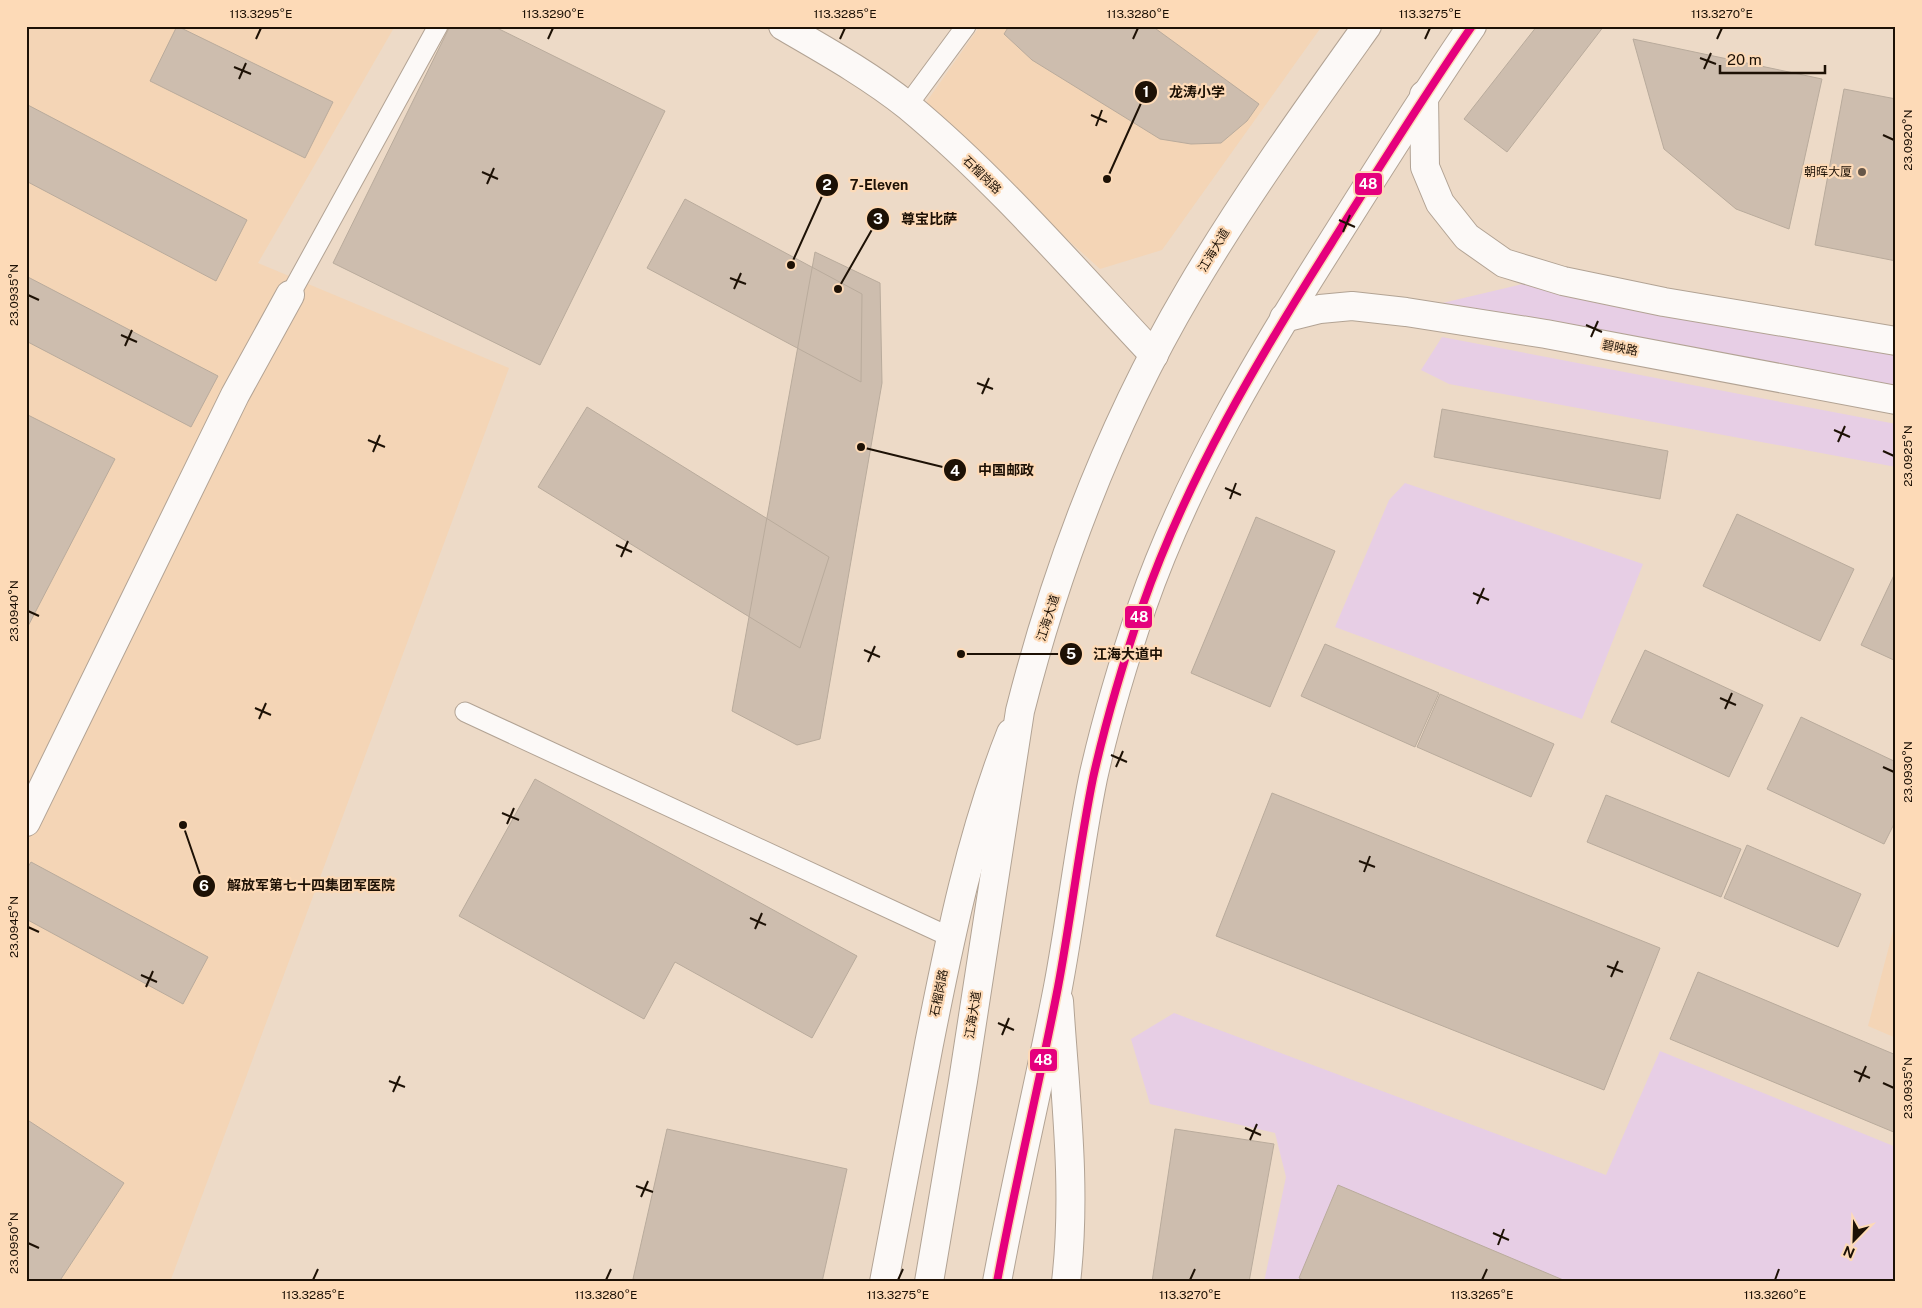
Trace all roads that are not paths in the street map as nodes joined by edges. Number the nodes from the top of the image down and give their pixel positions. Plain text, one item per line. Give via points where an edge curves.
1 (438, 26) edge
2 (783, 26) edge
3 (966, 26) edge
4 (1367, 26) edge
5 (1472, 26) edge
6 (1424, 95) junction
7 (907, 106) junction
8 (290, 296) joint
9 (1284, 318) junction
10 (1896, 341) edge
11 (1154, 355) junction
12 (1896, 400) edge
13 (1020, 711) junction
14 (465, 712) dead end
15 (26, 822) edge
16 (950, 937) junction
17 (1058, 986) junction
18 (884, 1282) edge
19 (928, 1282) edge
20 (997, 1282) edge
21 (1066, 1282) edge

1 - 8 lane
2 - 7 main road, 石榴岗路 via 844,61
3 - 7 lane
4 - 11 main road, 江海大道 via 1233,218
5 - 6 main road
6 - 9 main road
6 - 10 main road via 1425,167 1440,203 1467,237 1504,263 1563,281 1664,302
7 - 11 main road, 石榴岗路 via 986,176
8 - 15 main road via 235,395
9 - 12 main road, 碧映路 via 1320,309 1352,306 1406,312 1546,334
9 - 17 main road via 1205,460 1143,604 1119,676 1093,779
11 - 13 main road, 江海大道 via 1090,496 1059,580
13 - 16 main road, 石榴岗路 via 980,818
13 - 19 main road, 江海大道 via 963,1081
14 - 16 lane
16 - 18 main road, 石榴岗路
17 - 20 main road
17 - 21 main road via 1071,1182

